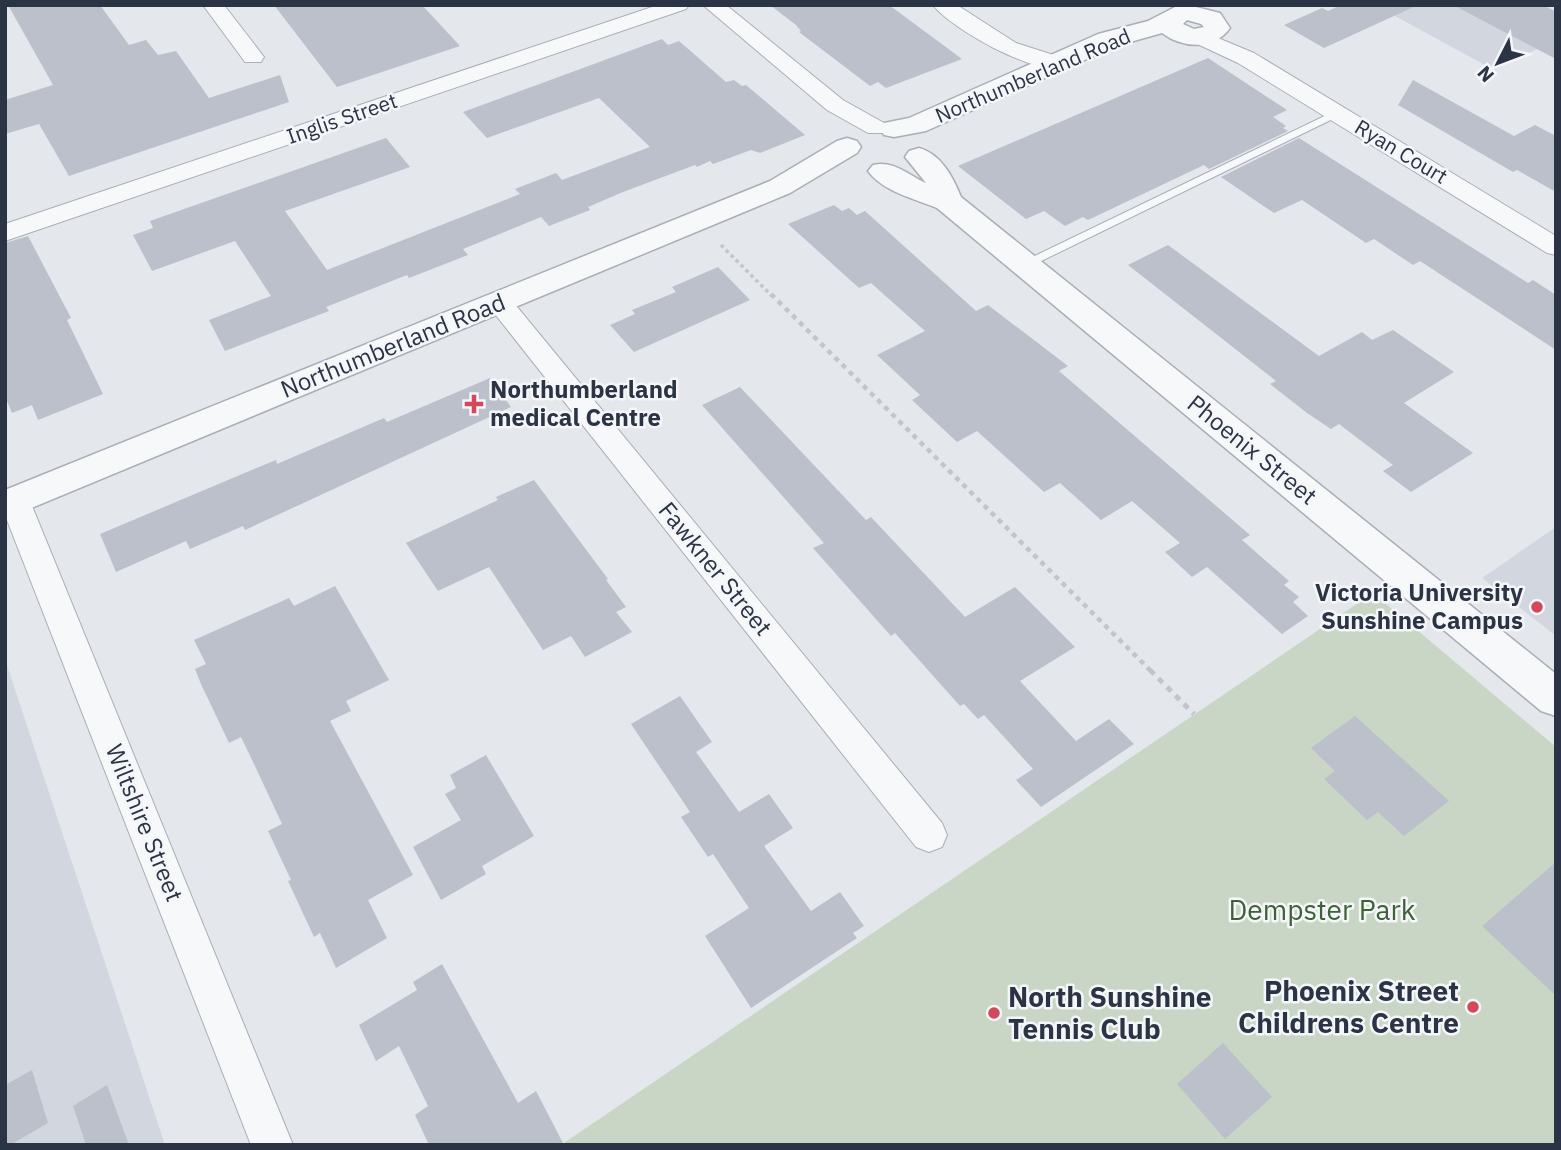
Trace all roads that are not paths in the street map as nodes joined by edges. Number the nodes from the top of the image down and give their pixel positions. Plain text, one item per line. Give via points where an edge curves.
1 (213, 5) edge
2 (679, 5) edge
3 (713, 5) edge
4 (943, 5) edge
5 (1203, 23) edge
6 (1001, 46) junction
7 (253, 57) dead end
8 (1055, 62) junction
9 (1014, 80) junction
10 (1337, 113) junction
11 (869, 134) junction
12 (919, 155) junction
13 (879, 170) junction
14 (780, 187) junction
15 (948, 201) junction
16 (5, 233) edge
17 (1556, 247) edge
18 (1024, 264) junction
19 (500, 303) junction
20 (10, 503) edge
21 (1556, 698) edge
22 (929, 835) dead end
23 (272, 1145) edge

1 - 7 street
2 - 16 street, Inglis Street
3 - 11 street
4 - 6 street
5 - 8 street, Northumberland Road via 1157,26
5 - 10 street, Ryan Court via 1246,58
5 - 12 street, Northumberland Road via 988,112
6 - 8 street
6 - 9 street via 1015,68
8 - 9 street, Northumberland Road
9 - 11 street, Northumberland Road via 916,125
10 - 17 street, Ryan Court
10 - 18 lane
11 - 12 street, Phoenix Street via 914,138
11 - 13 street, Phoenix Street via 848,152 854,161
11 - 14 street, Northumberland Road
12 - 13 street, Northumberland Road via 901,169
12 - 15 street, Phoenix Street via 939,178
13 - 14 street, Northumberland Road
13 - 15 street, Phoenix Street
14 - 19 street, Northumberland Road
15 - 18 street, Phoenix Street
18 - 21 street, Phoenix Street
19 - 20 street, Northumberland Road
19 - 22 street, Fawkner Street
20 - 23 street, Wiltshire Street

